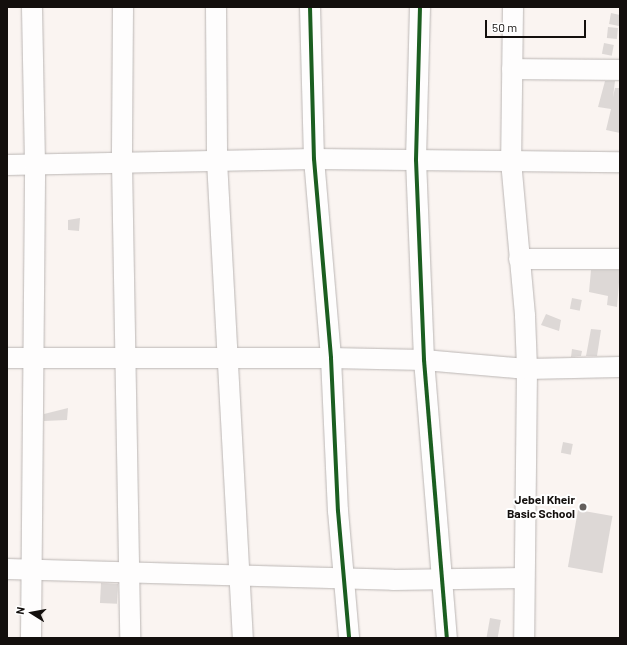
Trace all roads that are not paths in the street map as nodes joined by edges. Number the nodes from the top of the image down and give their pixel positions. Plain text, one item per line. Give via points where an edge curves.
1 (32, 7) edge
2 (123, 7) edge
3 (216, 7) edge
4 (310, 7) edge
5 (420, 7) edge
6 (513, 7) edge
7 (512, 69) junction
8 (620, 70) edge
9 (314, 159) junction
10 (416, 160) junction
11 (217, 161) junction
12 (511, 161) junction
13 (620, 162) edge
14 (122, 163) junction
15 (35, 164) junction
16 (7, 165) edge
17 (519, 259) junction
18 (620, 259) edge
19 (7, 358) edge
20 (34, 358) junction
21 (125, 358) junction
22 (227, 358) junction
23 (331, 358) junction
24 (424, 360) junction
25 (620, 367) edge
26 (527, 369) junction
27 (7, 569) edge
28 (32, 570) junction
29 (129, 573) junction
30 (240, 576) junction
31 (524, 578) junction
32 (343, 579) junction
33 (443, 581) junction
34 (31, 638) edge
35 (130, 638) edge
36 (243, 638) edge
37 (348, 638) edge
38 (447, 638) edge
39 (524, 638) edge

1 - 15 street
2 - 14 street
3 - 11 street
4 - 9 street
5 - 10 street
6 - 7 street
7 - 8 street
7 - 12 street
9 - 10 street
9 - 11 street
9 - 23 street
10 - 12 street
10 - 24 street
11 - 14 street
11 - 22 street
12 - 13 street
12 - 17 street
14 - 15 street
14 - 21 street
15 - 16 street
15 - 20 street
17 - 18 street
17 - 26 street
19 - 20 street
20 - 21 street
20 - 28 street
21 - 22 street
21 - 29 street
22 - 23 street
22 - 30 street
23 - 24 street
23 - 32 street
24 - 26 street
24 - 33 street
25 - 26 street
26 - 31 street
27 - 28 street
28 - 29 street
28 - 34 street
29 - 30 street
29 - 35 street
30 - 32 street
30 - 36 street
31 - 33 street
31 - 39 street
32 - 33 street
32 - 37 street
33 - 38 street

